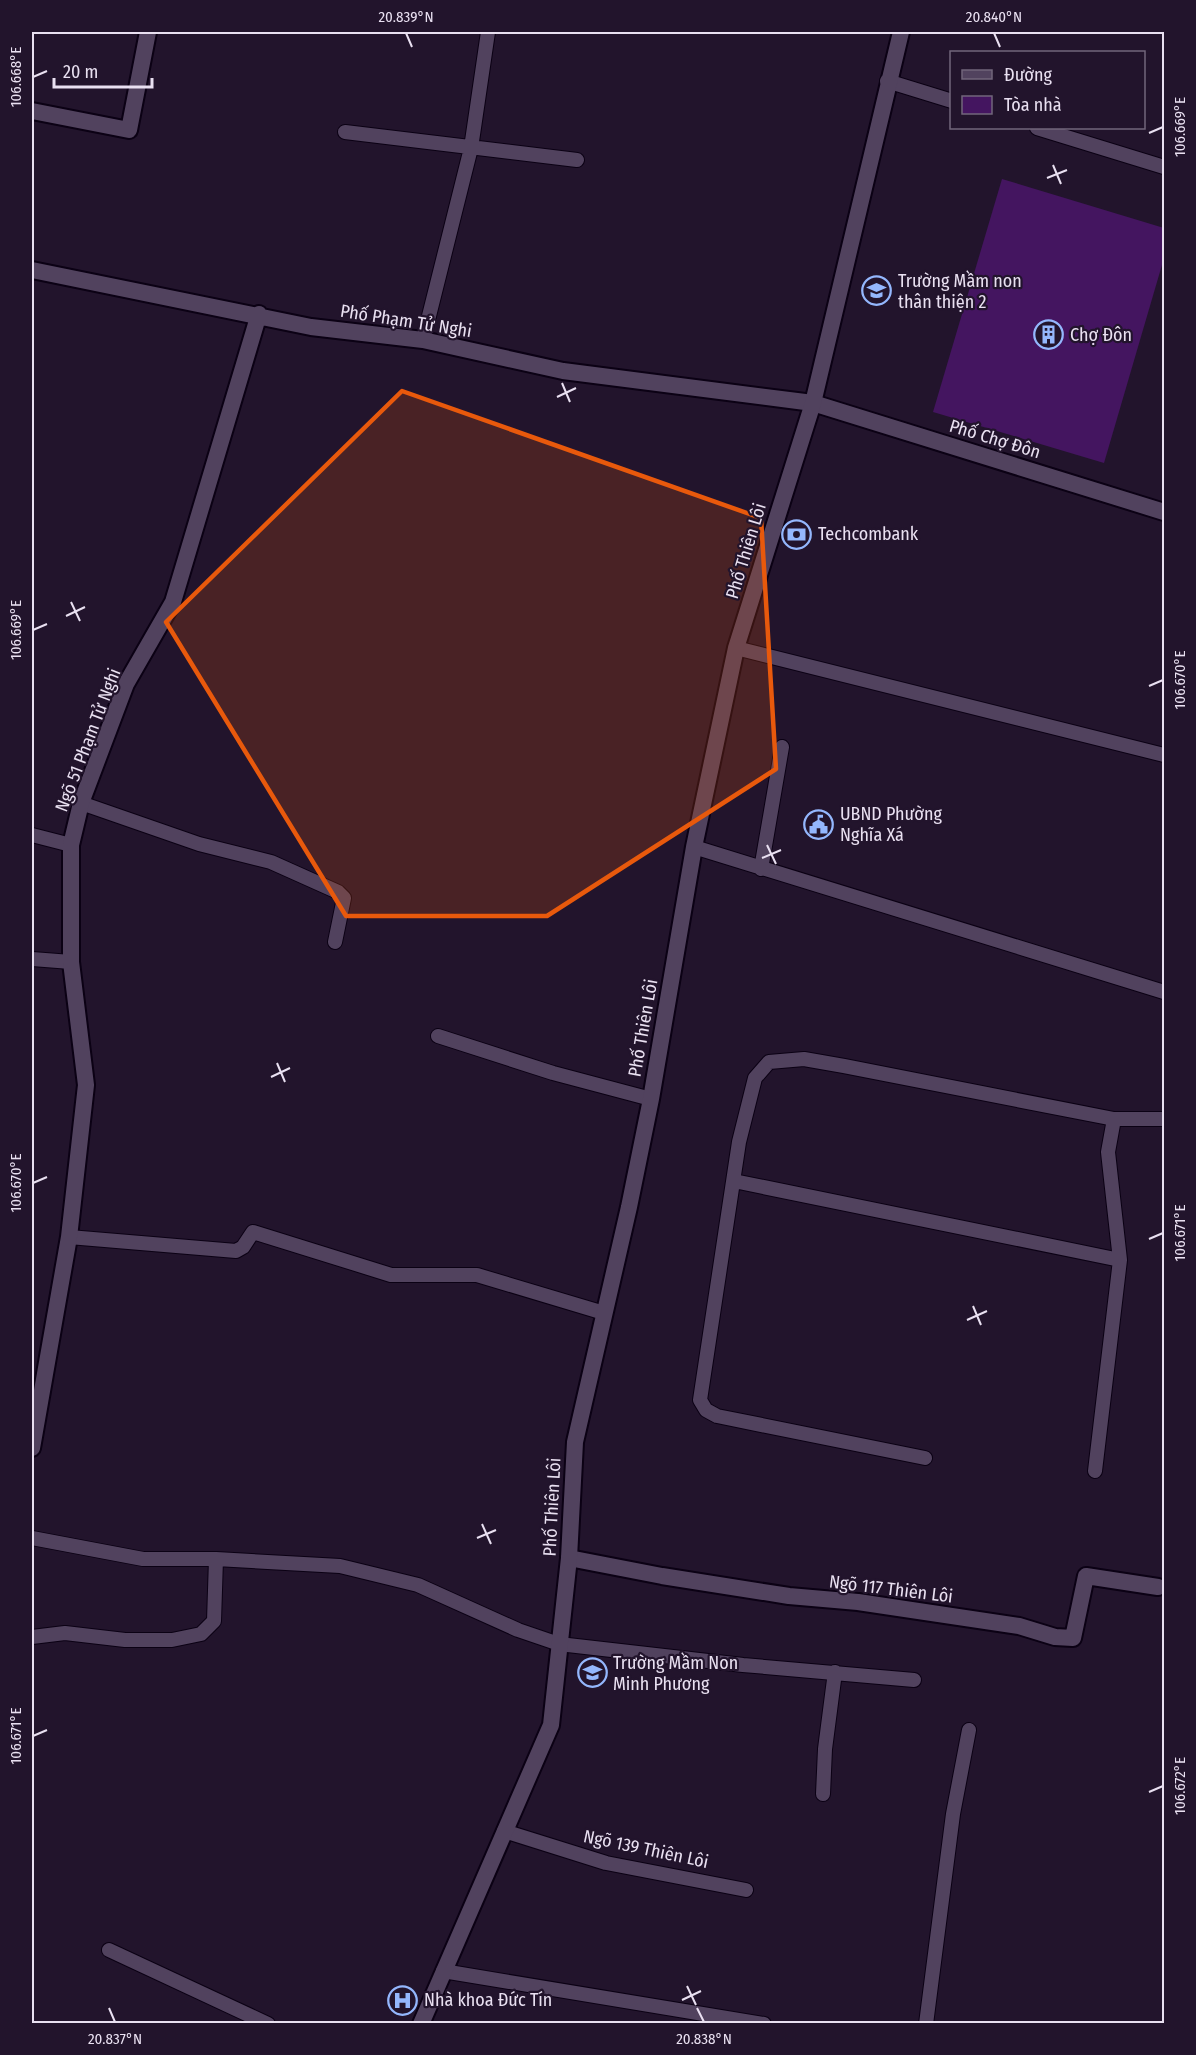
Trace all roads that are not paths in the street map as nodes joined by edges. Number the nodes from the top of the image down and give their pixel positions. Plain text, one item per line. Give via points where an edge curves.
1 (148, 32) edge
2 (488, 32) edge
3 (901, 32) edge
4 (887, 81) junction
5 (950, 101) edge
6 (32, 111) edge
7 (1040, 129) edge
8 (345, 132) dead end
9 (471, 148) junction
10 (577, 160) dead end
11 (1164, 167) edge
12 (32, 270) edge
13 (259, 314) junction
14 (423, 339) junction
15 (813, 403) junction
16 (1164, 512) edge
17 (736, 648) junction
18 (782, 747) dead end
19 (1164, 755) edge
20 (81, 803) junction
21 (32, 835) edge
22 (71, 845) junction
23 (694, 847) junction
24 (761, 869) junction
25 (335, 942) dead end
26 (32, 959) edge
27 (71, 962) junction
28 (1164, 992) edge
29 (438, 1036) dead end
30 (651, 1099) junction
31 (1114, 1119) junction
32 (1164, 1119) edge
33 (734, 1181) junction
34 (69, 1237) junction
35 (1120, 1260) junction
36 (604, 1313) junction
37 (32, 1448) edge
38 (926, 1458) dead end
39 (1095, 1471) dead end
40 (32, 1538) edge
41 (569, 1558) junction
42 (216, 1559) junction
43 (1158, 1587) dead end
44 (32, 1637) edge
45 (559, 1644) junction
46 (835, 1672) junction
47 (914, 1680) dead end
48 (969, 1730) dead end
49 (823, 1794) dead end
50 (504, 1831) junction
51 (746, 1890) dead end
52 (109, 1950) dead end
53 (443, 1971) junction
54 (247, 2019) edge
55 (268, 2024) edge
56 (421, 2024) edge
57 (764, 2024) edge
58 (926, 2024) edge

1 - 6 street via 129,130
2 - 9 lane
3 - 4 street, Phố Thiên Lôi
4 - 5 lane
4 - 15 street, Phố Thiên Lôi
7 - 11 lane
8 - 9 lane
9 - 10 lane
9 - 14 lane
12 - 13 street, Phố Phạm Tử Nghi
13 - 14 street, Phố Phạm Tử Nghi via 311,327
13 - 20 street, Ngõ 51 Phạm Tử Nghi via 173,602 126,684
14 - 15 street, Phố Phạm Tử Nghi via 563,371
15 - 16 street, Phố Chợ Đôn
15 - 17 street, Phố Thiên Lôi
17 - 19 lane
17 - 23 street, Phố Thiên Lôi
18 - 24 lane
20 - 22 street, Ngõ 51 Phạm Tử Nghi
20 - 25 lane via 199,844 271,862 338,892 344,898
21 - 22 lane
22 - 27 street, Ngõ 51 Phạm Tử Nghi
23 - 24 lane
23 - 30 street, Phố Thiên Lôi
24 - 28 lane
26 - 27 lane
27 - 34 street, Ngõ 51 Phạm Tử Nghi via 86,1085
29 - 30 lane
30 - 36 street, Phố Thiên Lôi
31 - 32 lane
31 - 33 lane via 804,1059 770,1062 755,1078
31 - 35 lane via 1108,1152
33 - 35 lane
33 - 38 lane via 700,1385 700,1400 706,1410 717,1416
34 - 36 lane via 236,1251 253,1232 390,1275 477,1275
34 - 37 street, Ngõ 51 Phạm Tử Nghi
35 - 39 lane
36 - 41 street, Phố Thiên Lôi via 575,1442
40 - 42 lane via 143,1559
41 - 43 street, Ngõ 117 Thiên Lôi via 789,1596 1020,1626 1073,1638 1086,1576
41 - 45 street, Phố Thiên Lôi
42 - 44 lane via 214,1621 201,1634 172,1640 125,1640 65,1633
42 - 45 lane via 374,1572 418,1585
45 - 46 lane
45 - 50 street, Phố Thiên Lôi via 551,1725
46 - 47 lane
46 - 49 lane
48 - 58 lane via 953,1814
50 - 51 lane, Ngõ 139 Thiên Lôi via 606,1863
50 - 53 street, Phố Thiên Lôi
52 - 54 lane
53 - 56 street, Phố Thiên Lôi
53 - 57 lane
54 - 55 lane

